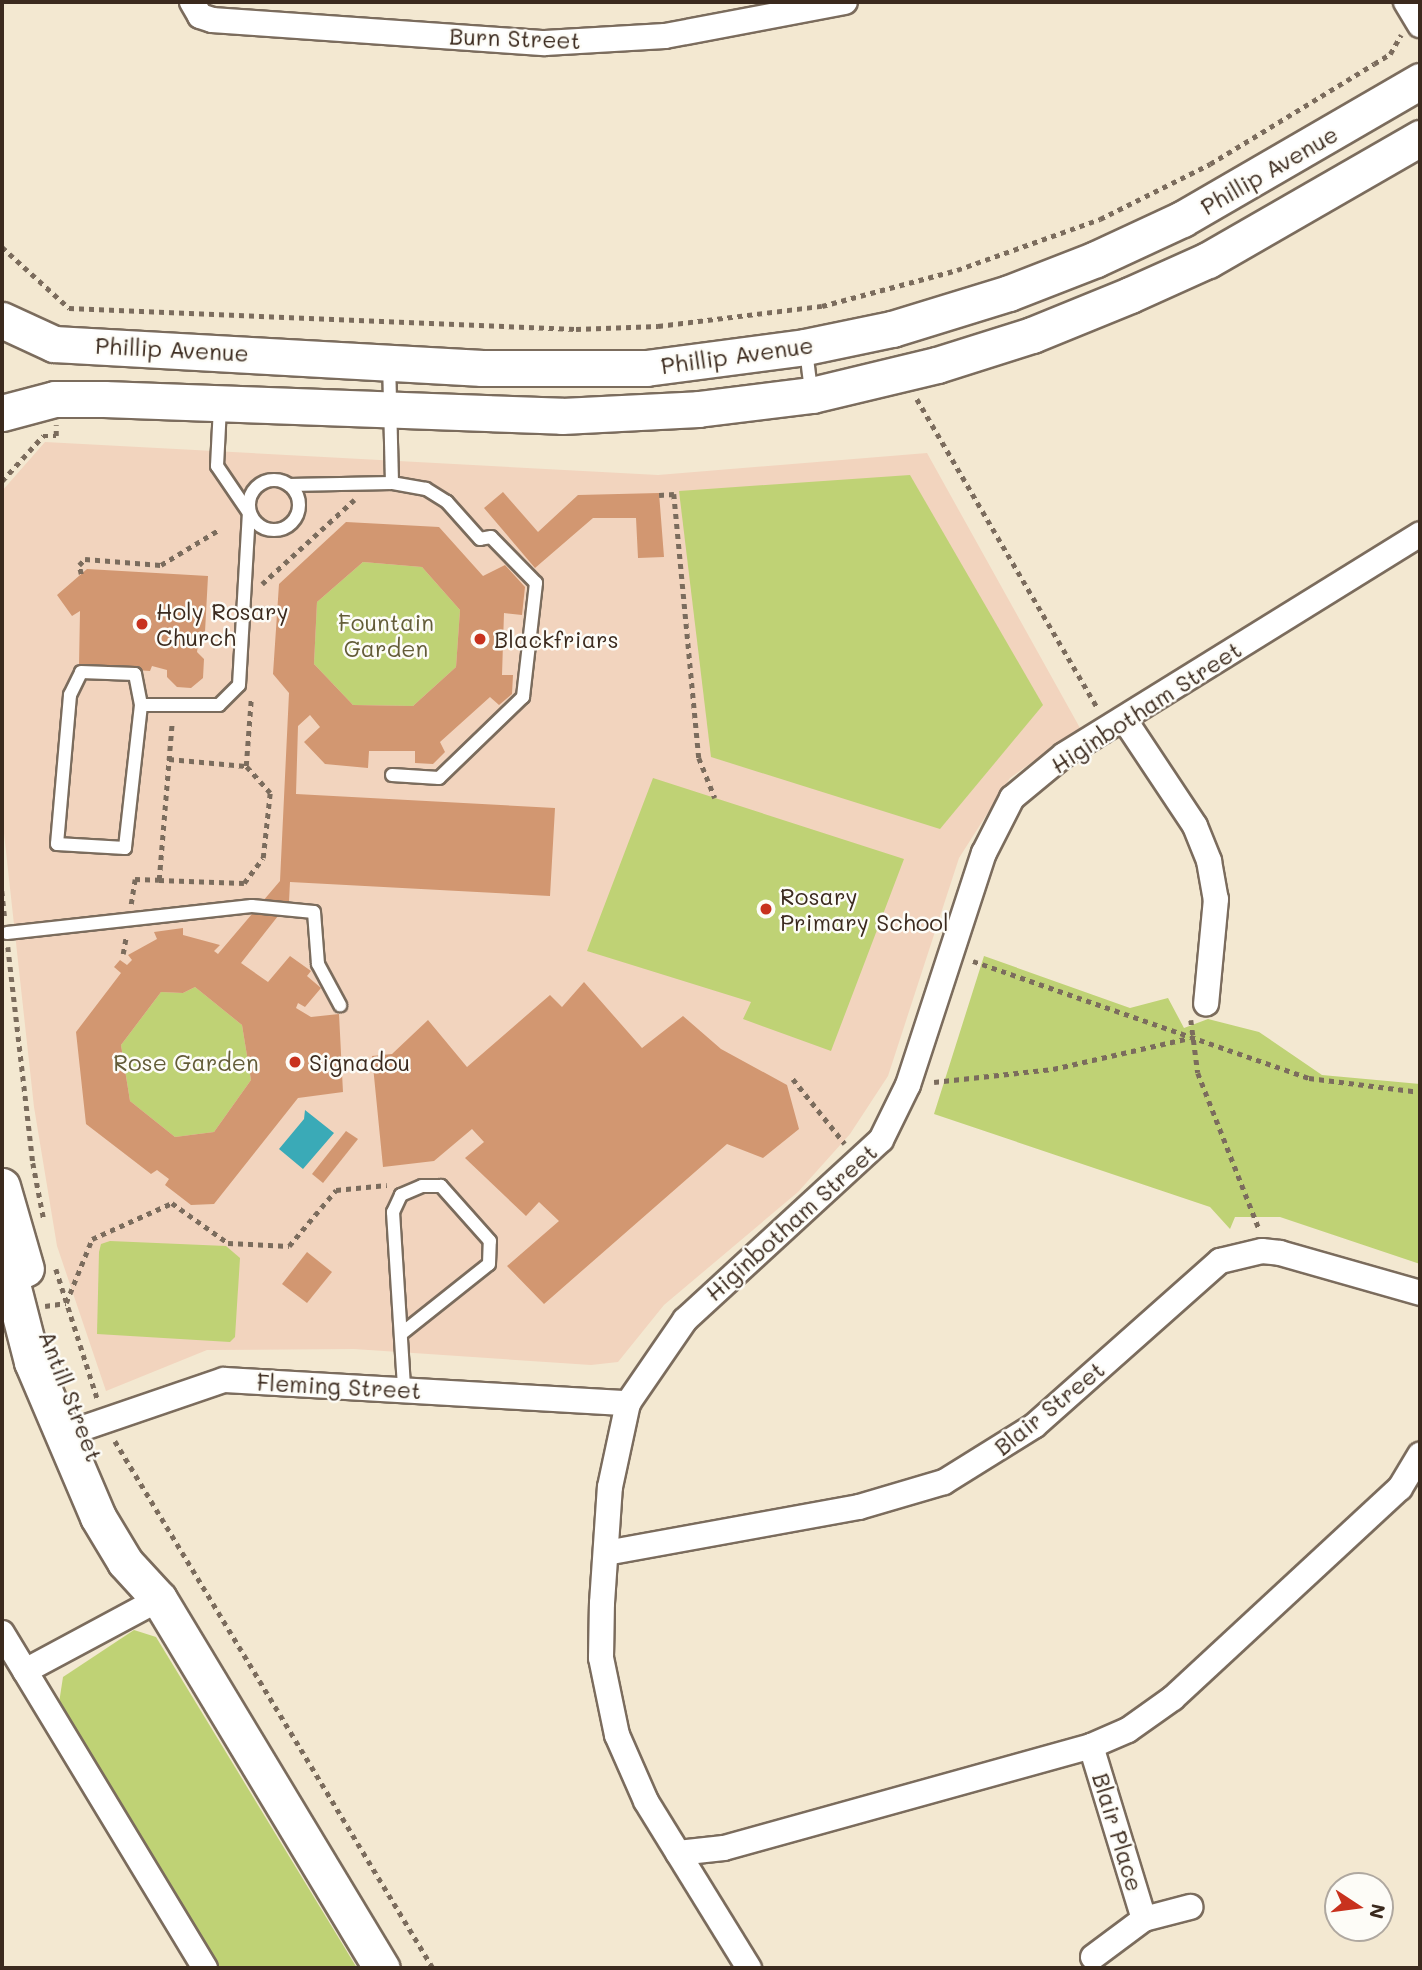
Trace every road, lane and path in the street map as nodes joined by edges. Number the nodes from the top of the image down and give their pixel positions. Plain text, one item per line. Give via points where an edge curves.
1 (192, 2) edge
2 (845, 2) edge
3 (1414, 16) edge
4 (1420, 81) edge
5 (1420, 138) edge
6 (2, 247) edge
7 (2, 320) edge
8 (805, 347) junction
9 (389, 360) junction
10 (904, 373) junction
11 (812, 394) junction
12 (220, 402) junction
13 (390, 409) junction
14 (2, 413) edge
15 (56, 436) dead end
16 (2, 481) edge
17 (392, 483) junction
18 (289, 485) junction
19 (659, 495) dead end
20 (249, 513) junction
21 (220, 529) dead end
22 (1420, 534) edge
23 (81, 574) dead end
24 (251, 700) dead end
25 (141, 705) junction
26 (1114, 718) junction
27 (169, 760) dead end
28 (246, 766) junction
29 (392, 775) dead end
30 (715, 798) dead end
31 (159, 880) dead end
32 (2, 891) edge
33 (7, 933) junction
34 (953, 954) junction
35 (1206, 1004) dead end
36 (340, 1005) dead end
37 (1191, 1038) junction
38 (793, 1079) dead end
39 (908, 1085) junction
40 (1420, 1092) edge
41 (849, 1150) dead end
42 (2, 1186) edge
43 (422, 1186) junction
44 (45, 1226) dead end
45 (2, 1245) edge
46 (1262, 1251) junction
47 (54, 1264) dead end
48 (1420, 1293) edge
49 (52, 1306) junction
50 (401, 1334) junction
51 (404, 1389) junction
52 (628, 1403) junction
53 (82, 1428) junction
54 (1420, 1455) edge
55 (606, 1553) junction
56 (159, 1599) junction
57 (2, 1633) edge
58 (25, 1671) junction
59 (1091, 1746) junction
60 (678, 1853) junction
61 (1190, 1907) dead end
62 (1144, 1919) junction
63 (1093, 1957) dead end
64 (205, 1968) edge
65 (382, 1968) edge
66 (433, 1968) edge
67 (749, 1968) edge

1 - 2 street, Burn Street via 200,16 212,20 545,43 665,36
3 - 6 path via 1382,59 1210,164 1100,219 957,270 822,306 659,326 576,329 69,308
4 - 8 main road, Phillip Avenue via 1182,219 1096,259 1009,293 892,329
5 - 10 main road, Phillip Avenue via 1208,260 1032,335
7 - 9 main road, Phillip Avenue via 54,344
8 - 9 main road, Phillip Avenue via 646,368 482,368
8 - 11 lane
9 - 13 lane
10 - 11 main road, Phillip Avenue
10 - 26 path via 940,444
11 - 13 main road, Phillip Avenue via 698,409 601,415
12 - 13 main road, Phillip Avenue
12 - 14 main road, Phillip Avenue via 55,399
12 - 20 lane via 217,466
13 - 17 lane
15 - 16 path via 43,436
17 - 18 lane
17 - 29 lane via 426,489 447,502 480,539 491,537 536,583 523,697 439,778
18 - 20 lane via 273,480 258,486
18 - 20 lane via 299,507 286,527 263,528
19 - 30 path via 674,494 699,758
20 - 25 lane via 239,685 219,705
21 - 23 path via 161,565 85,559 79,565
22 - 26 street, Higinbotham Street
24 - 28 path
25 - 25 lane via 135,674 81,673 70,695 57,844 125,848
26 - 34 street, Higinbotham Street via 1012,798 984,853
26 - 35 street via 1195,826 1209,861 1216,899
27 - 28 path
28 - 31 path via 270,793 263,858 244,883
32 - 33 path
33 - 36 lane via 252,906 314,912 318,964
33 - 44 path via 33,1163
34 - 37 path
34 - 39 street, Higinbotham Street
37 - 39 path via 1053,1069
37 - 40 path via 1309,1078
37 - 46 path via 1198,1073 1258,1228
38 - 41 path
39 - 52 street, Higinbotham Street via 881,1140 685,1320
42 - 49 main road, Antill Street
43 - 49 path via 416,1182 335,1190 289,1246 228,1243 172,1203 92,1239
43 - 50 lane via 401,1195 393,1212
43 - 50 lane via 441,1186 490,1241 489,1264
45 - 53 main road, Antill Street via 16,1314
46 - 48 street, Blair Street via 1371,1276
46 - 55 street, Blair Street via 1220,1261 1200,1275 1034,1426 944,1482 859,1507
47 - 49 path
49 - 53 main road, Antill Street
49 - 53 path
50 - 51 lane
51 - 52 street, Fleming Street
51 - 53 street, Fleming Street via 224,1380
52 - 55 street, Higinbotham Street via 610,1487
53 - 56 main road, Antill Street via 118,1550
53 - 66 path
54 - 59 street via 1400,1488 1173,1698 1128,1730
55 - 60 street, Higinbotham Street via 601,1658 617,1735 646,1801
56 - 58 street
56 - 65 main road, Antill Street
57 - 58 street
58 - 64 street
59 - 60 street via 724,1848
59 - 62 street, Blair Place
60 - 67 street, Higinbotham Street
61 - 62 street, Blair Place
62 - 63 street, Blair Place

